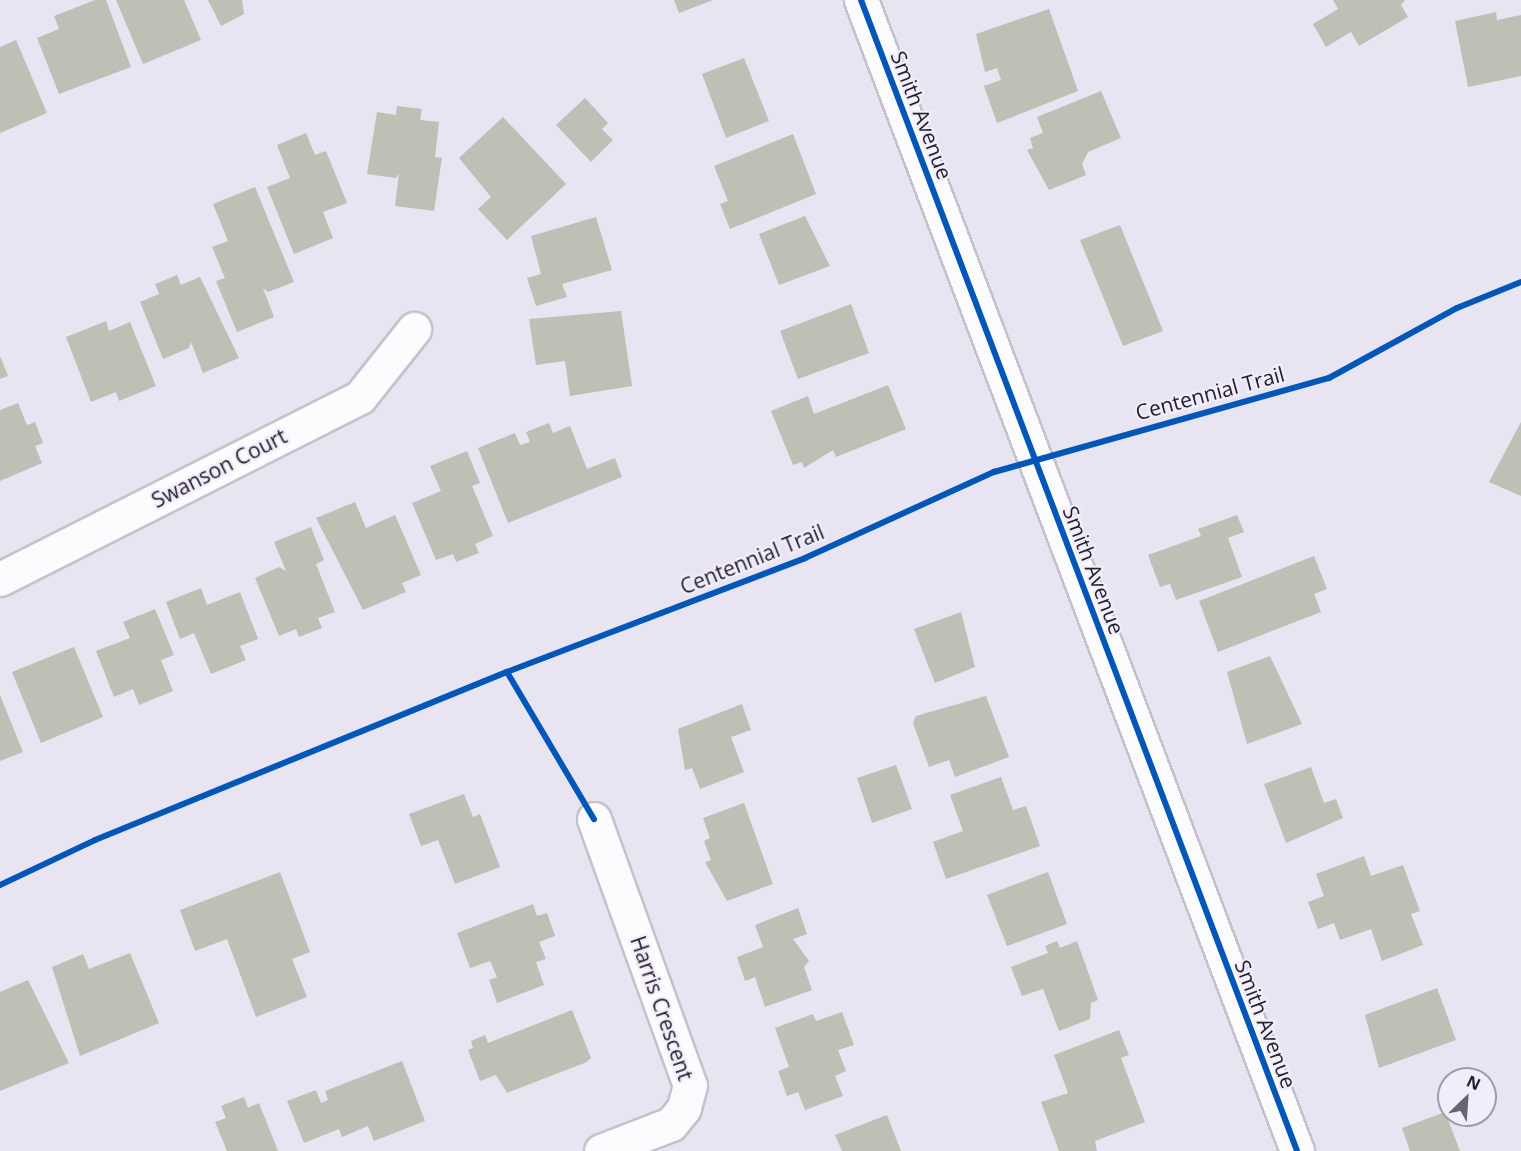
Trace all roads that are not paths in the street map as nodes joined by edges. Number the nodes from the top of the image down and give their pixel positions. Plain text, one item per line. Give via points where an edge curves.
1 (861, 0) edge
2 (414, 329) dead end
3 (0, 579) edge
4 (594, 819) dead end
5 (601, 1151) edge
6 (1297, 1151) edge

1 - 6 street, Smith Avenue
2 - 3 street, Swanson Court via 360,397
4 - 5 street, Harris Crescent via 690,1084 684,1108 671,1124

